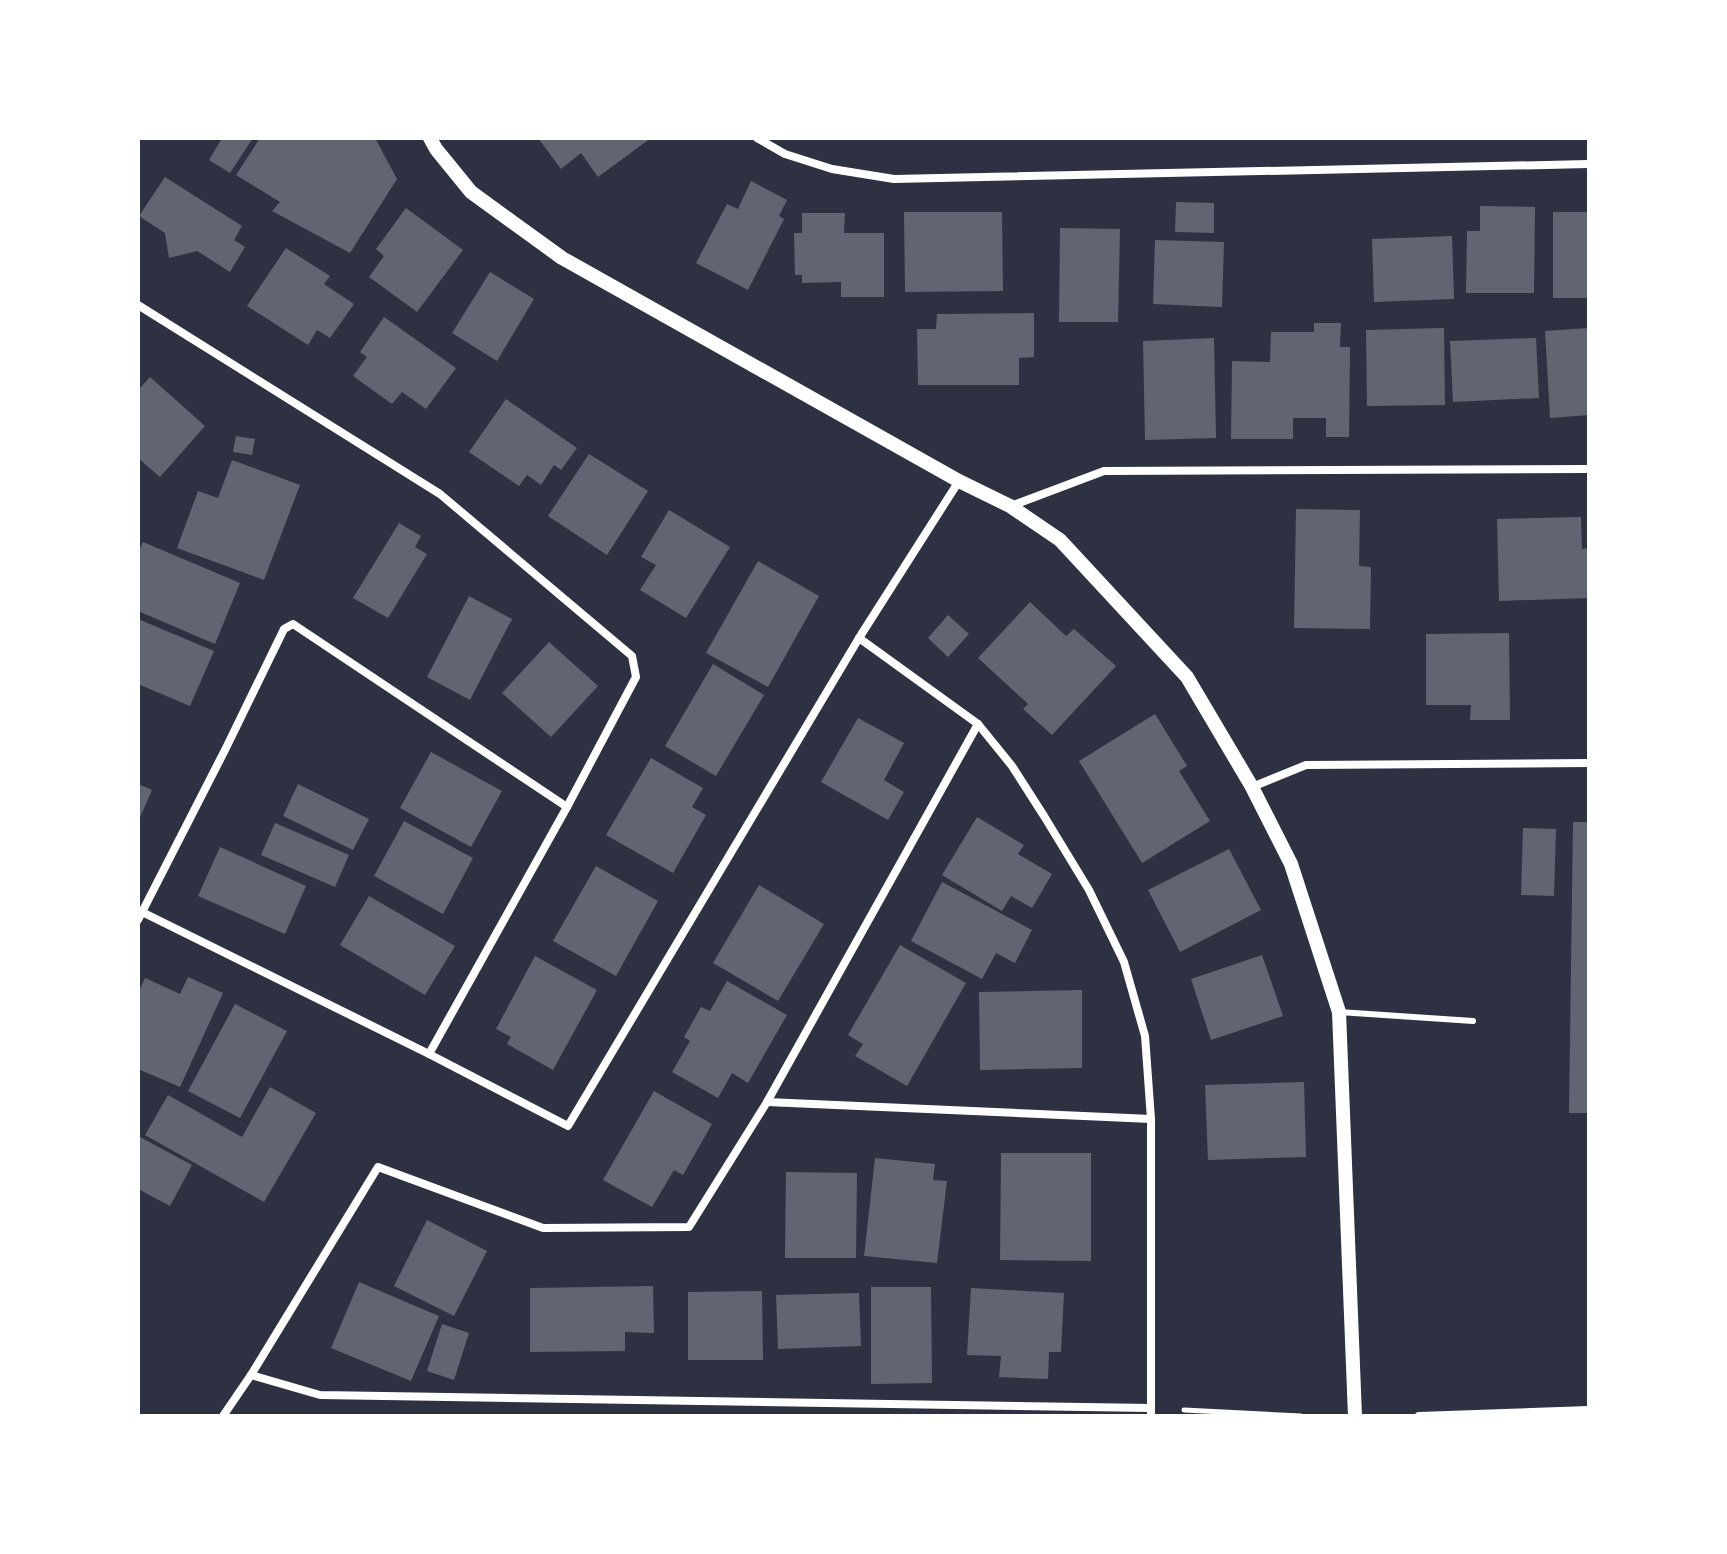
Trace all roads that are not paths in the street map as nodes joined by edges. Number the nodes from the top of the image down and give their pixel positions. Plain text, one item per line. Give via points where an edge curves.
1 (430, 138) edge
2 (757, 138) edge
3 (1589, 164) edge
4 (138, 305) edge
5 (1589, 469) edge
6 (959, 481) junction
7 (1010, 506) junction
8 (859, 638) junction
9 (978, 724) junction
10 (1589, 763) edge
11 (1252, 787) junction
12 (567, 807) junction
13 (139, 914) edge
14 (1339, 1012) junction
15 (1473, 1021) dead end
16 (429, 1054) junction
17 (767, 1102) junction
18 (1151, 1119) junction
19 (251, 1375) junction
20 (1589, 1410) edge
21 (1151, 1412) edge
22 (223, 1416) edge
23 (1355, 1416) edge
24 (1419, 1416) edge

1 - 6 street via 471,192 562,258
2 - 3 street via 785,154 832,169 894,179
4 - 12 street via 440,494 632,656 636,677
5 - 7 street via 1104,471
6 - 7 street
6 - 8 street
7 - 11 street via 1060,540 1187,677
8 - 9 street
8 - 16 street via 568,1126
9 - 17 street
9 - 18 street via 1044,816 1124,962 1145,1036
10 - 11 street via 1306,765
11 - 14 street via 1291,864
12 - 13 street via 293,624 284,629
12 - 16 street
13 - 16 street
14 - 15 lane
14 - 23 street
17 - 18 street
17 - 19 street via 689,1227 543,1228 378,1167
18 - 21 street
19 - 21 street via 320,1395
19 - 22 street
20 - 24 street

